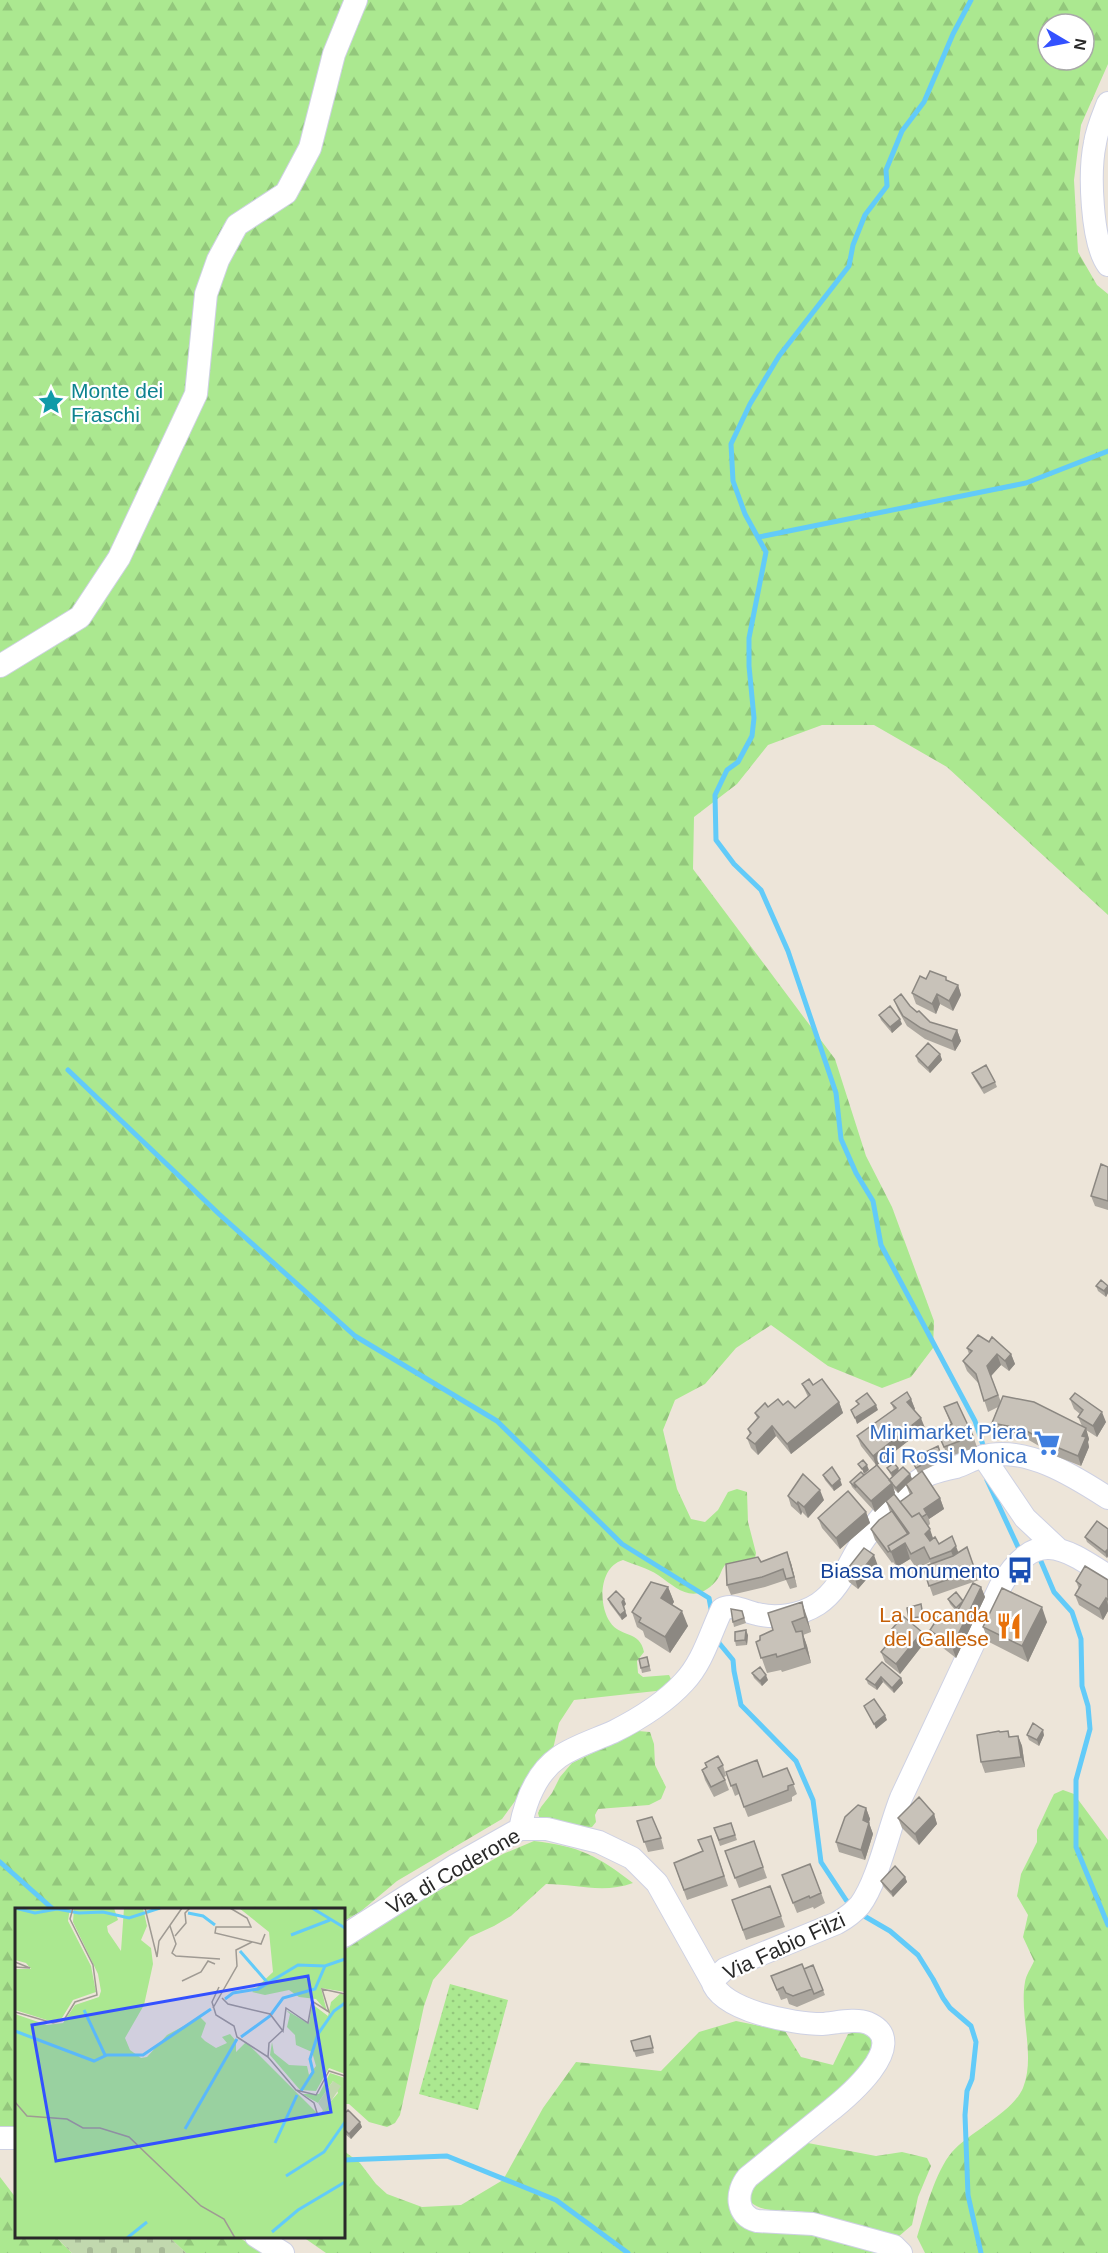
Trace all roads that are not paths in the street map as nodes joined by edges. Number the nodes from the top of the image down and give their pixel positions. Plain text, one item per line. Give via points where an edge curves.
1 (356, 0) edge
2 (1108, 103) edge
3 (1108, 265) edge
4 (0, 666) edge
5 (983, 1456) junction
6 (1108, 1498) edge
7 (1057, 1548) junction
8 (1108, 1576) edge
9 (520, 1828) junction
10 (345, 1935) edge
11 (712, 1981) junction
12 (259, 2238) edge
13 (283, 2253) edge
14 (901, 2253) edge

1 - 4 street via 334,54 310,148 286,193 237,225 218,260 206,294 196,394 119,558 80,617
2 - 3 street via 1095,143 1093,172 1098,247
5 - 6 street via 1018,1456 1049,1464
5 - 7 street via 1025,1518
5 - 9 street via 928,1475 902,1495 880,1518 831,1594 817,1604 785,1615 757,1614 729,1606 722,1609 697,1666 685,1682 649,1713 558,1758 532,1790
7 - 8 street
7 - 11 street, Via Fabio Filzi via 1034,1551 1024,1557 1000,1587 901,1798 861,1904 837,1923 726,1970
9 - 10 street, Via di Coderone
9 - 11 street, Via di Coderone via 572,1834 632,1858 657,1883
11 - 14 street, Via Fabio Filzi via 725,1998 756,2012 812,2023 867,2023 879,2033 883,2046 872,2070 844,2100 748,2177 739,2195 743,2213 757,2222 813,2224 894,2246
12 - 13 street

